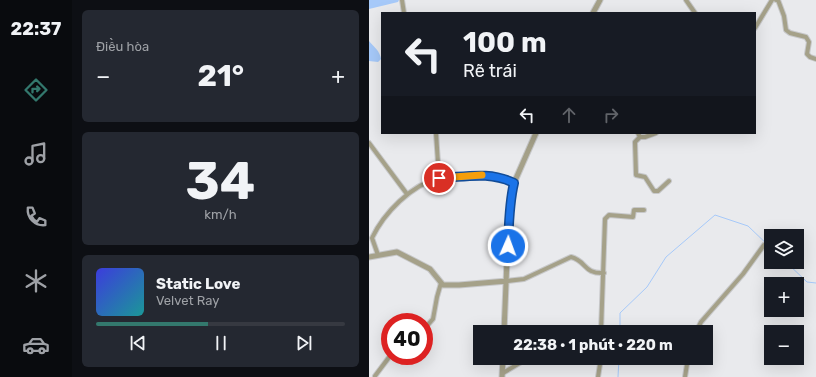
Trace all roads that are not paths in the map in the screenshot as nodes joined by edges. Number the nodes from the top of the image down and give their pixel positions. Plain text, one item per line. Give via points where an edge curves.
1 (402, 0) edge
2 (599, 0) edge
3 (686, 0) edge
4 (772, 0) edge
5 (778, 0) edge
6 (404, 12) edge
7 (593, 12) edge
8 (694, 12) edge
9 (756, 26) edge
10 (816, 59) edge
11 (436, 134) edge
12 (536, 134) edge
13 (654, 134) edge
14 (639, 135) edge
15 (369, 143) edge
16 (439, 178) junction
17 (669, 181) dead end
18 (514, 183) junction
19 (407, 194) junction
20 (644, 210) dead end
21 (764, 245) dead end
22 (378, 255) junction
23 (369, 257) edge
24 (604, 273) junction
25 (507, 281) junction
26 (441, 283) junction
27 (433, 319) edge
28 (504, 325) edge
29 (601, 325) edge
30 (700, 325) edge
31 (383, 365) edge
32 (503, 365) edge
33 (517, 365) edge
34 (600, 365) edge
35 (687, 365) edge
36 (502, 375) edge
37 (375, 376) edge
38 (599, 377) edge
39 (685, 377) edge

1 - 6 street
2 - 7 street
3 - 8 street
4 - 9 street
5 - 10 street via 786,30 806,37 809,42 807,54
11 - 16 street
12 - 18 street
13 - 14 street via 645,137
14 - 17 street via 635,142 636,175 645,177 654,191 658,191
15 - 19 street
16 - 18 street via 487,175
16 - 19 street
18 - 25 street via 509,211
19 - 22 street via 392,209 374,235 373,242
20 - 24 street via 634,210 633,217 609,215 605,219
21 - 30 street
22 - 23 street
22 - 26 street via 390,252 402,254 430,269
24 - 25 street via 591,272 579,260 571,257 524,279
24 - 29 street
25 - 26 street via 450,286
25 - 28 street
26 - 27 street
31 - 37 street
32 - 36 street
33 - 36 street
34 - 38 street
35 - 39 street

